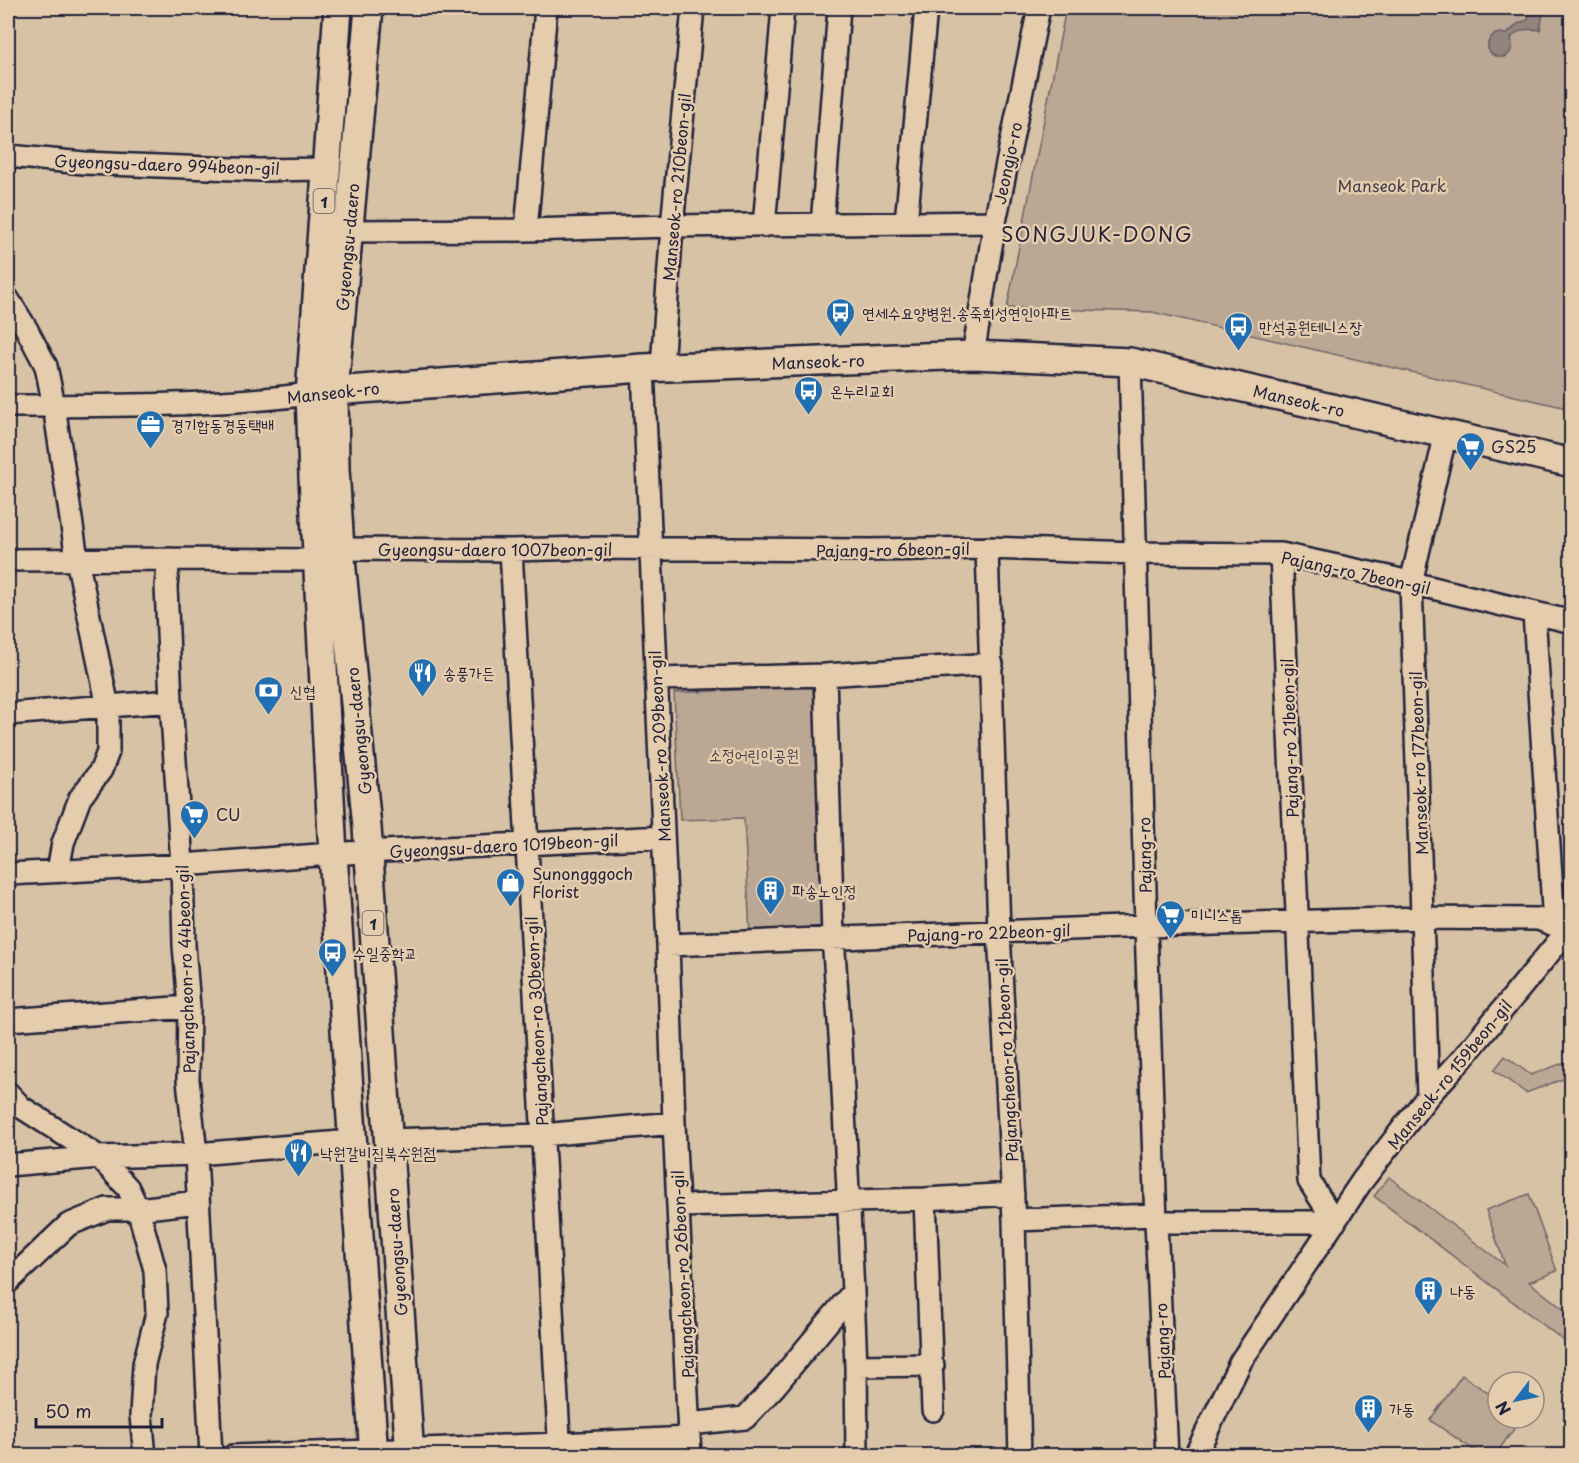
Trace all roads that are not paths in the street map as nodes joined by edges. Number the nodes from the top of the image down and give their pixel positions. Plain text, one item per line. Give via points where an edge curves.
1 (338, 8) edge
2 (369, 8) edge
3 (546, 8) edge
4 (693, 8) edge
5 (783, 8) edge
6 (839, 8) edge
7 (926, 8) edge
8 (1039, 8) edge
9 (8, 156) edge
10 (326, 169) junction
11 (995, 222) junction
12 (906, 223) junction
13 (822, 225) junction
14 (672, 226) junction
15 (764, 226) junction
16 (526, 230) junction
17 (348, 231) junction
18 (317, 291) junction
19 (343, 295) junction
20 (8, 299) edge
21 (973, 355) junction
22 (1130, 362) junction
23 (652, 367) junction
24 (322, 393) junction
25 (8, 406) edge
26 (54, 406) junction
27 (1446, 433) junction
28 (1572, 463) edge
29 (313, 484) junction
30 (332, 547) junction
31 (987, 548) junction
32 (650, 549) junction
33 (512, 550) junction
34 (1136, 553) junction
35 (1281, 554) junction
36 (77, 559) junction
37 (169, 559) junction
38 (8, 560) edge
39 (1411, 583) junction
40 (1534, 613) junction
41 (1572, 622) edge
42 (992, 663) junction
43 (825, 675) junction
44 (656, 679) junction
45 (171, 701) junction
46 (108, 706) junction
47 (8, 714) edge
48 (663, 837) junction
49 (527, 844) junction
50 (349, 853) junction
51 (182, 865) junction
52 (58, 871) junction
53 (8, 874) edge
54 (1423, 918) junction
55 (1297, 921) junction
56 (1146, 926) junction
57 (1570, 927) edge
58 (999, 932) junction
59 (833, 937) junction
60 (668, 945) junction
61 (189, 1007) junction
62 (8, 1020) edge
63 (8, 1093) edge
64 (1428, 1096) junction
65 (674, 1124) junction
66 (543, 1135) junction
67 (389, 1140) junction
68 (353, 1141) junction
69 (196, 1154) junction
70 (99, 1157) junction
71 (8, 1165) edge
72 (1013, 1194) junction
73 (925, 1199) junction
74 (849, 1201) junction
75 (198, 1202) junction
76 (679, 1206) junction
77 (138, 1209) junction
78 (1156, 1218) junction
79 (1014, 1220) junction
80 (1335, 1222) junction
81 (8, 1282) edge
82 (853, 1292) junction
83 (933, 1365) junction
84 (856, 1366) junction
85 (933, 1410) dead end
86 (689, 1439) edge
87 (560, 1450) edge
88 (410, 1452) edge
89 (374, 1453) edge
90 (145, 1455) edge
91 (211, 1455) edge
92 (233, 1455) edge
93 (858, 1455) edge
94 (1020, 1455) edge
95 (1167, 1455) edge
96 (1195, 1455) edge

1 - 10 main road, Gyeongsu-daero / 1
2 - 17 main road, Gyeongsu-daero / 1
3 - 16 street
4 - 14 street, Manseok-ro 210beon-gil
5 - 15 street
6 - 13 street
7 - 12 street
8 - 11 street, Jeongjo-ro
9 - 10 street, Gyeongsu-daero 994beon-gil via 84,164
10 - 18 main road, Gyeongsu-daero / 1
11 - 12 street
11 - 21 street, Jeongjo-ro
12 - 13 street
13 - 15 street
14 - 15 street
14 - 16 street
14 - 23 street, Manseok-ro 210beon-gil
16 - 17 street
17 - 19 main road, Gyeongsu-daero / 1
18 - 19 main road
18 - 24 main road, Gyeongsu-daero / 1
19 - 24 main road, Gyeongsu-daero / 1
20 - 26 street via 46,366
21 - 22 main road, Manseok-ro
21 - 23 main road, Manseok-ro
22 - 27 main road, Manseok-ro
22 - 34 street, Pajang-ro
23 - 24 main road, Manseok-ro
23 - 32 street, Manseok-ro 209beon-gil
24 - 26 street, Manseok-ro via 195,404
24 - 29 main road, Gyeongsu-daero / 1
24 - 30 main road, Gyeongsu-daero / 1 via 335,468
25 - 26 street, Manseok-ro
26 - 36 street
27 - 28 main road, Manseok-ro
27 - 39 street, Manseok-ro 177beon-gil
29 - 30 main road, Gyeongsu-daero / 1
29 - 30 main road via 321,485
30 - 33 street, Gyeongsu-daero 1007beon-gil
30 - 37 street, Gyeongsu-daero 1007beon-gil
30 - 50 main road, Gyeongsu-daero / 1
30 - 50 main road, Gyeongsu-daero / 1 via 367,827
31 - 32 street, Pajang-ro 6beon-gil
31 - 34 street, Pajang-ro 6beon-gil
31 - 42 street, Pajangcheon-ro 12beon-gil
32 - 33 street, Gyeongsu-daero 1007beon-gil
32 - 44 street, Manseok-ro 209beon-gil
33 - 49 street, Pajangcheon-ro 30beon-gil
34 - 35 street, Pajang-ro 7beon-gil
34 - 56 street, Pajang-ro
35 - 39 street, Pajang-ro 7beon-gil
35 - 55 street, Pajang-ro 21beon-gil
36 - 37 street, Gyeongsu-daero 1007beon-gil
36 - 38 street, Gyeongsu-daero 1007beon-gil
36 - 46 street
37 - 45 street, Pajangcheon-ro 44beon-gil via 166,586
39 - 40 street, Pajang-ro 7beon-gil
39 - 54 street, Manseok-ro 177beon-gil
40 - 41 street, Pajang-ro 7beon-gil
40 - 57 street via 1553,908
42 - 43 street
42 - 58 street, Pajangcheon-ro 12beon-gil
43 - 44 street
43 - 59 street
44 - 48 street, Manseok-ro 209beon-gil
45 - 46 street
45 - 51 street, Pajangcheon-ro 44beon-gil
46 - 47 street
46 - 52 street via 108,752 101,770 80,798 63,843
48 - 49 street, Gyeongsu-daero 1019beon-gil
48 - 60 street, Manseok-ro 209beon-gil
49 - 50 street, Gyeongsu-daero 1019beon-gil
49 - 66 street, Pajangcheon-ro 30beon-gil
50 - 51 street, Gyeongsu-daero 1019beon-gil
50 - 67 main road, Gyeongsu-daero / 1
50 - 68 main road, Gyeongsu-daero / 1
51 - 52 street, Gyeongsu-daero 1019beon-gil
51 - 61 street, Pajangcheon-ro 44beon-gil
52 - 53 street, Gyeongsu-daero 1019beon-gil
54 - 55 street
54 - 57 street via 1538,919
54 - 64 street, Manseok-ro 177beon-gil
55 - 56 street
55 - 80 street, Pajang-ro 21beon-gil via 1309,1181
56 - 58 street, Pajang-ro 22beon-gil
56 - 78 street, Pajang-ro
57 - 64 street, Manseok-ro 159beon-gil
58 - 59 street, Pajang-ro 22beon-gil
58 - 72 street, Pajangcheon-ro 12beon-gil
59 - 60 street, Pajang-ro 22beon-gil
59 - 74 street
60 - 65 street, Manseok-ro 209beon-gil
61 - 62 street
61 - 69 street, Pajangcheon-ro 44beon-gil via 188,1080
63 - 70 street via 21,1107
64 - 80 street, Manseok-ro 159beon-gil
65 - 66 street
65 - 76 street, Pajangcheon-ro 26beon-gil
66 - 67 street
66 - 87 street, Pajangcheon-ro 30beon-gil
67 - 88 main road, Gyeongsu-daero / 1
68 - 69 street
68 - 89 main road, Gyeongsu-daero / 1
69 - 70 street
69 - 75 street, Pajangcheon-ro 44beon-gil
70 - 71 street
70 - 77 street via 128,1188
72 - 73 street
72 - 79 street, Pajangcheon-ro 12beon-gil
73 - 74 street
73 - 83 street
74 - 76 street
74 - 82 street
75 - 77 street
75 - 91 street, Pajangcheon-ro 44beon-gil
76 - 86 street, Pajangcheon-ro 26beon-gil
77 - 81 street via 107,1209 68,1225
77 - 90 street via 154,1270 157,1313 144,1364 141,1416
78 - 79 street
78 - 80 street
78 - 95 street, Pajang-ro
79 - 94 street, Pajangcheon-ro 12beon-gil
80 - 96 street, Manseok-ro 159beon-gil via 1241,1361
82 - 84 street
82 - 86 street via 745,1418
83 - 84 street
83 - 85 street
84 - 93 street
86 - 87 street
87 - 88 street
88 - 89 street
89 - 92 street

